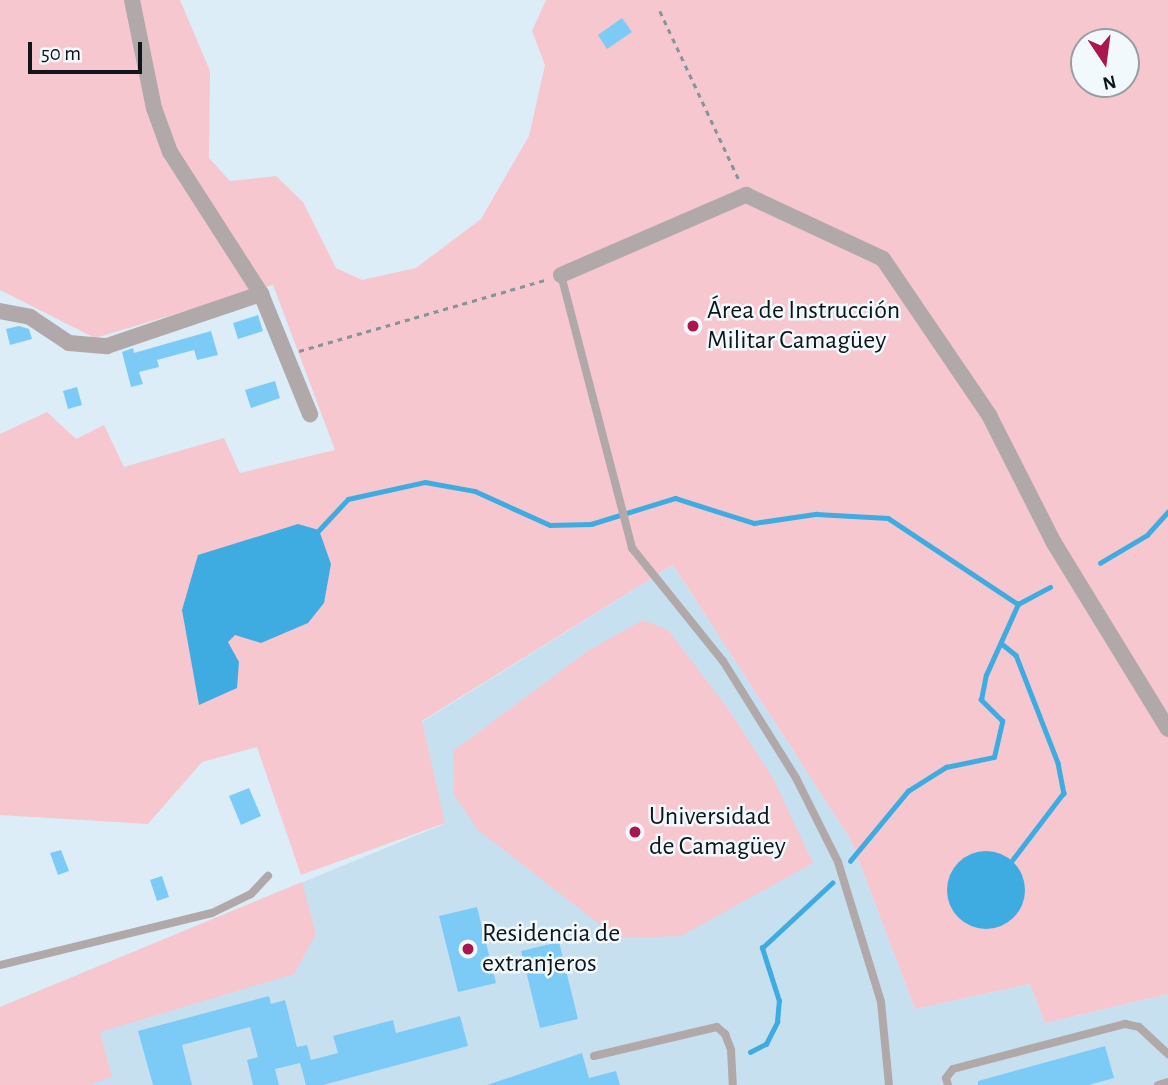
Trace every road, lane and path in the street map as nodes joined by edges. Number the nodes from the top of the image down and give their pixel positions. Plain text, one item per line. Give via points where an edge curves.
1 (132, 0) edge
2 (660, 11) dead end
3 (746, 195) junction
4 (561, 275) junction
5 (261, 294) junction
6 (0, 311) edge
7 (289, 354) junction
8 (310, 414) dead end
9 (1168, 729) edge
10 (268, 876) dead end
11 (0, 965) edge
12 (1168, 1054) edge
13 (594, 1056) dead end
14 (1168, 1082) edge
15 (733, 1085) edge
16 (889, 1085) edge
17 (948, 1085) edge
18 (1158, 1085) edge

1 - 5 street via 154,108 170,152
2 - 3 path
3 - 4 street
3 - 9 street via 883,259 989,415 1054,543
4 - 7 path
4 - 16 lane via 632,548 723,661 796,778 838,862 881,1002
5 - 6 street via 107,346 69,343 30,317
5 - 7 street
7 - 8 street
10 - 11 lane via 251,894 212,913
12 - 17 lane via 1139,1027 1125,1024 953,1069 946,1078
13 - 15 lane via 717,1027 731,1050
14 - 18 lane

